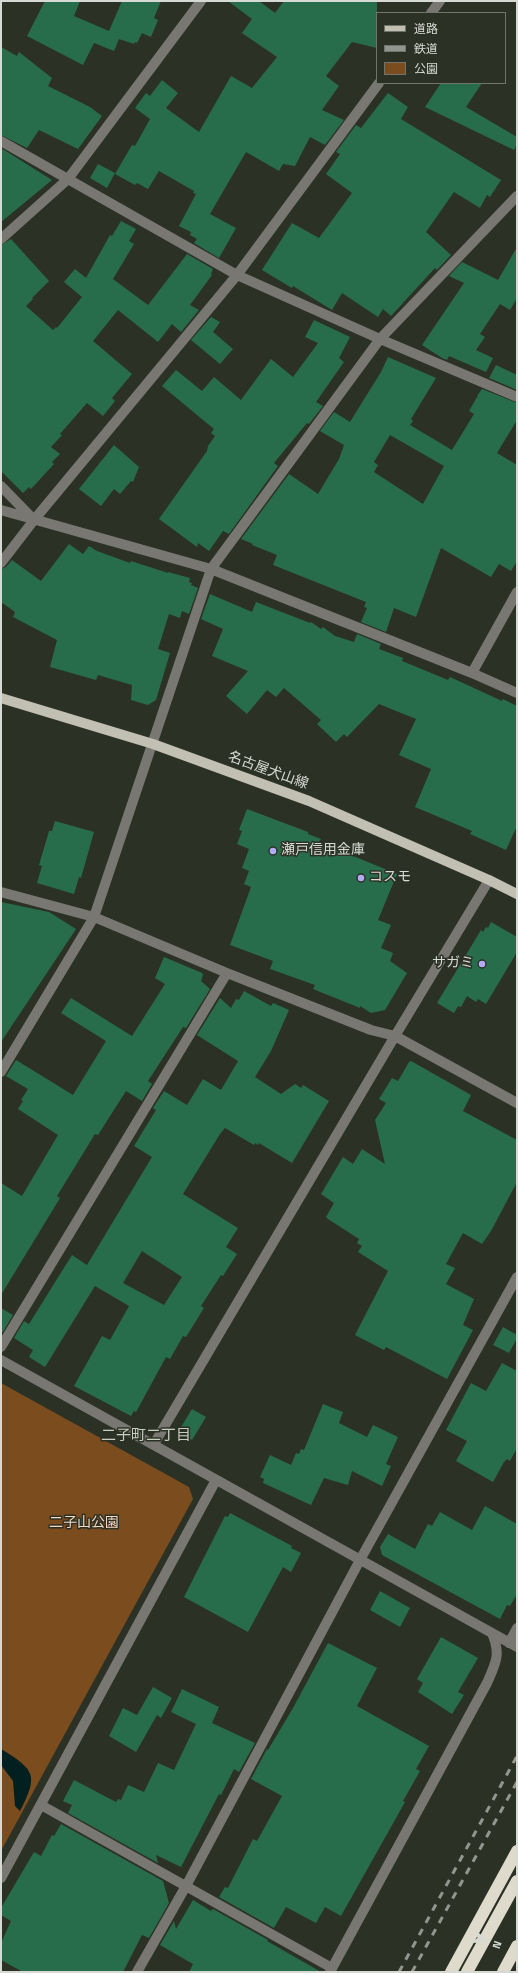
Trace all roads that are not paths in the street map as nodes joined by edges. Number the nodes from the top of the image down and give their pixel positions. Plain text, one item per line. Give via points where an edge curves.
1 (201, 1) edge
2 (440, 1) edge
3 (432, 12) edge
4 (378, 84) edge
5 (1, 141) edge
6 (68, 179) junction
7 (517, 196) edge
8 (1, 239) edge
9 (237, 275) junction
10 (380, 339) junction
11 (517, 397) edge
12 (1, 486) edge
13 (1, 510) edge
14 (34, 520) junction
15 (1, 564) edge
16 (211, 568) junction
17 (517, 592) edge
18 (472, 673) junction
19 (517, 693) edge
20 (1, 698) edge
21 (153, 744) junction
22 (490, 880) junction
23 (1, 892) edge
24 (517, 894) edge
25 (94, 917) junction
26 (227, 973) junction
27 (395, 1036) junction
28 (1, 1072) edge
29 (517, 1103) edge
30 (517, 1278) edge
31 (1, 1347) edge
32 (1, 1360) edge
33 (154, 1444) junction
34 (216, 1480) junction
35 (360, 1560) junction
36 (517, 1628) edge
37 (492, 1633) junction
38 (513, 1645) edge
39 (41, 1805) junction
40 (517, 1851) edge
41 (1, 1878) edge
42 (517, 1881) edge
43 (186, 1886) junction
44 (517, 1946) edge
45 (468, 1969) edge
46 (331, 1970) edge
47 (137, 1972) edge
48 (451, 1972) edge
49 (503, 1972) edge

1 - 6 street
2 - 3 street
4 - 9 street
5 - 6 street
6 - 8 street
6 - 9 street
7 - 10 street
9 - 10 street
9 - 14 street
10 - 11 street
10 - 16 street
12 - 14 street
13 - 14 street
14 - 15 street
14 - 16 street
16 - 18 street
16 - 21 street
17 - 18 street
18 - 19 street
20 - 21 main road, 名古屋犬山線
21 - 22 main road, 名古屋犬山線 via 309,801
21 - 25 street
22 - 24 main road, 名古屋犬山線
22 - 27 street
23 - 25 street
25 - 26 street
25 - 28 street
26 - 27 street via 371,1030
26 - 31 street
27 - 29 street
27 - 33 street
30 - 35 street
32 - 33 street
33 - 34 street
34 - 35 street
34 - 39 street
35 - 37 street
35 - 43 street
36 - 38 street
37 - 38 street
37 - 46 street via 498,1653 487,1683
39 - 41 street
39 - 43 street
40 - 48 highway
42 - 45 highway
43 - 46 street
43 - 47 street
44 - 49 highway

